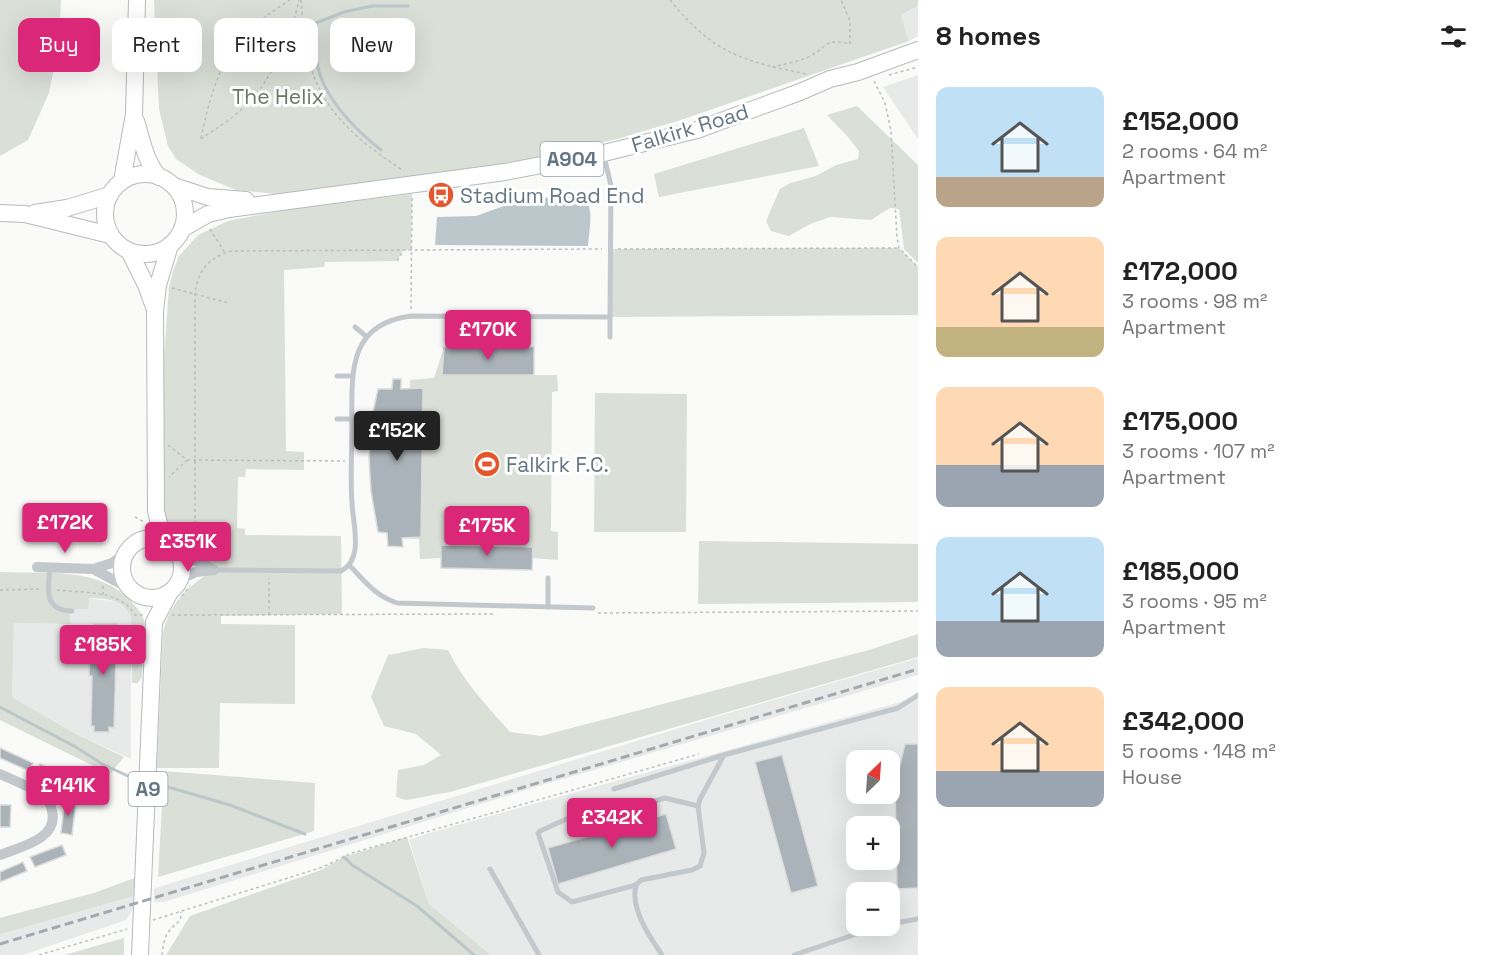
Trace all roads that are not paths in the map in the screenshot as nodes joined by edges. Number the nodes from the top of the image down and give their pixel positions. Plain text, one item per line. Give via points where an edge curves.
1 (137, 0) edge
2 (918, 50) edge
3 (134, 114) junction
4 (604, 153) junction
5 (159, 177) junction
6 (122, 181) junction
7 (174, 186) junction
8 (110, 195) junction
9 (276, 203) junction
10 (0, 213) edge
11 (25, 214) junction
12 (182, 229) junction
13 (110, 235) junction
14 (170, 245) junction
15 (129, 251) junction
16 (155, 311) junction
17 (610, 317) junction
18 (355, 327) dead end
19 (367, 337) junction
20 (610, 337) dead end
21 (337, 376) dead end
22 (352, 376) junction
23 (337, 419) dead end
24 (352, 419) junction
25 (156, 511) junction
26 (171, 546) junction
27 (131, 547) junction
28 (349, 565) junction
29 (196, 566) junction
30 (37, 567) dead end
31 (50, 568) junction
32 (93, 569) junction
33 (214, 570) joint
34 (548, 578) dead end
35 (133, 591) junction
36 (175, 591) junction
37 (548, 607) junction
38 (592, 608) dead end
39 (72, 610) dead end
40 (158, 616) junction
41 (918, 695) edge
42 (724, 755) junction
43 (0, 774) edge
44 (614, 789) dead end
45 (698, 806) junction
46 (580, 813) dead end
47 (615, 813) dead end
48 (0, 855) edge
49 (490, 869) dead end
50 (636, 885) junction
51 (918, 919) edge
52 (900, 922) edge
53 (850, 936) edge
54 (140, 955) edge
55 (539, 955) edge
56 (662, 955) edge
57 (794, 955) edge

1 - 3 main road
2 - 4 main road, Falkirk Road / A904 via 865,75 830,79 697,130
3 - 5 main road via 147,159
3 - 6 main road
4 - 9 main road, Falkirk Road / A904 via 505,172
4 - 17 lane via 610,186
5 - 6 main road via 146,174
5 - 7 main road
6 - 8 main road
7 - 9 main road, Falkirk Road / A904 via 208,197
7 - 12 main road via 184,207
8 - 11 main road via 67,208
8 - 13 main road via 105,222
9 - 12 main road, Falkirk Road / A904 via 208,214
10 - 11 main road
11 - 13 main road
12 - 14 main road
13 - 15 main road
14 - 15 main road via 151,254
14 - 16 main road
15 - 16 main road
16 - 25 main road
17 - 19 lane via 411,316 381,324
17 - 20 lane
18 - 19 lane
19 - 22 lane
21 - 22 lane
22 - 24 lane
23 - 24 lane
24 - 28 lane via 354,556
25 - 26 main road
25 - 27 main road
26 - 27 main road via 152,538
26 - 29 street
26 - 36 main road via 181,564
27 - 32 street via 112,563
27 - 35 main road via 122,570
28 - 33 lane via 341,571
28 - 37 lane via 375,592 398,603
29 - 33 street
29 - 36 street
30 - 31 street
31 - 32 street
31 - 39 lane via 51,602 63,610
32 - 35 street
34 - 37 lane
35 - 36 main road via 154,598
35 - 40 main road
36 - 40 main road, A9
37 - 38 lane
40 - 54 main road, A9
41 - 42 lane via 898,708
42 - 44 lane
42 - 45 lane
43 - 48 street via 39,793 51,803 54,817 51,828 38,840
45 - 47 lane via 665,798
45 - 50 lane via 704,853 700,866 641,880
46 - 50 lane via 538,833 558,892 573,902
49 - 55 lane
50 - 56 lane via 635,900 647,932
51 - 52 lane
53 - 57 lane

